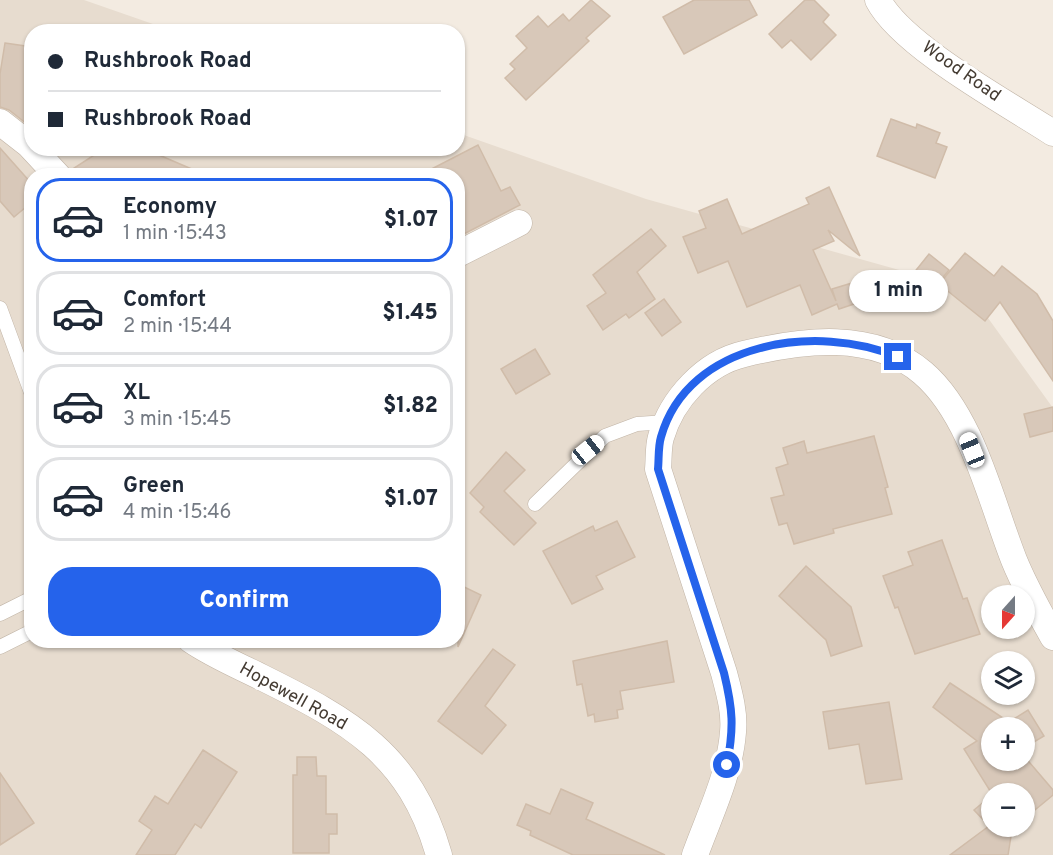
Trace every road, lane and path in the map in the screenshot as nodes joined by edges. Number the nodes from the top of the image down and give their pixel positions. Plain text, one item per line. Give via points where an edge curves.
1 (878, 0) edge
2 (0, 122) edge
3 (1053, 133) edge
4 (24, 142) edge
5 (39, 156) edge
6 (51, 168) edge
7 (519, 223) dead end
8 (465, 250) edge
9 (0, 308) edge
10 (24, 373) edge
11 (667, 422) junction
12 (535, 504) dead end
13 (24, 602) edge
14 (0, 614) edge
15 (24, 635) edge
16 (1053, 637) edge
17 (0, 647) edge
18 (207, 648) edge
19 (439, 855) edge
20 (695, 855) edge

1 - 3 street, Wood Road via 933,56
2 - 4 street
5 - 6 street
7 - 8 street
9 - 10 lane
11 - 12 lane via 637,424 604,436
11 - 16 street via 687,389 704,372 734,356 783,344 847,342 898,357 923,373 963,428 1015,562
11 - 20 street via 658,469 732,705 733,731 727,765
13 - 14 lane
15 - 17 lane
18 - 19 street, Hopewell Road via 345,723 388,757 419,800

